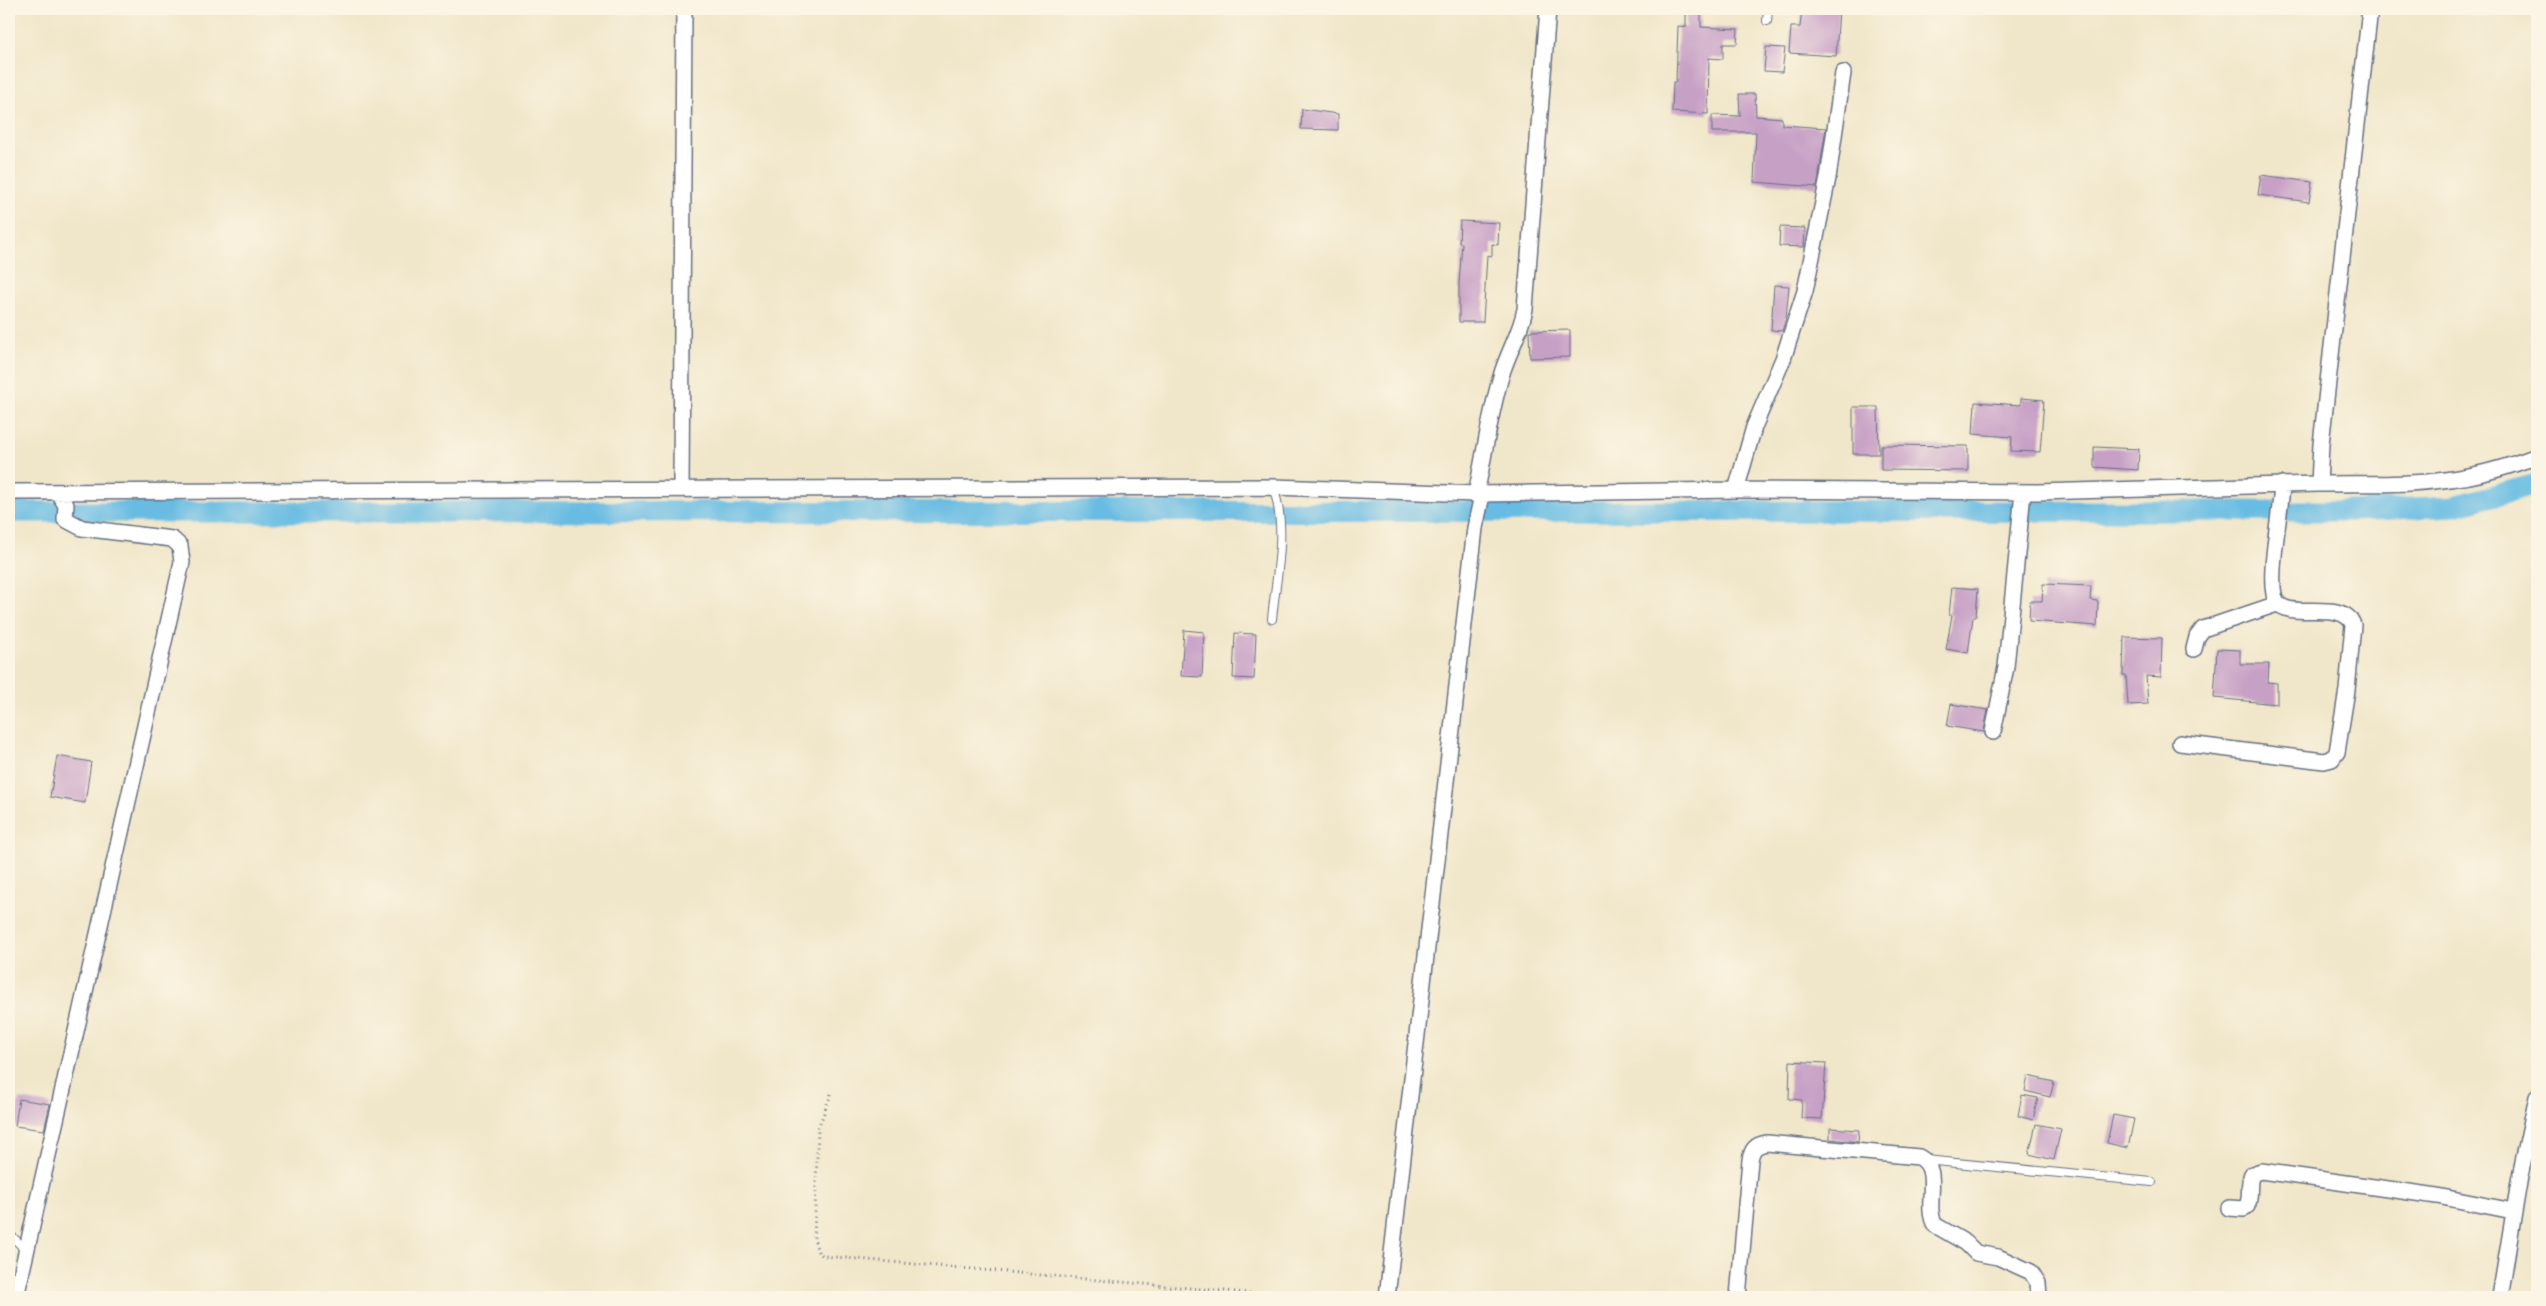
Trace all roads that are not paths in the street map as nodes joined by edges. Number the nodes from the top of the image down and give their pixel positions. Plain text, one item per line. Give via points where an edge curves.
1 (684, 9) edge
2 (1548, 9) edge
3 (1768, 9) edge
4 (2370, 9) edge
5 (1767, 21) dead end
6 (1843, 73) dead end
7 (2537, 456) edge
8 (2320, 484) junction
9 (2282, 488) junction
10 (681, 489) junction
11 (1736, 490) junction
12 (9, 492) edge
13 (1275, 493) junction
14 (1480, 494) junction
15 (2022, 497) junction
16 (63, 506) junction
17 (2277, 604) junction
18 (1272, 619) dead end
19 (2194, 649) dead end
20 (1992, 732) dead end
21 (2180, 743) dead end
22 (2537, 1098) edge
23 (1925, 1160) junction
24 (2152, 1182) dead end
25 (2229, 1208) dead end
26 (2514, 1211) junction
27 (9, 1234) edge
28 (26, 1256) junction
29 (16, 1297) edge
30 (1387, 1297) edge
31 (1738, 1297) edge
32 (2039, 1297) edge
33 (2500, 1297) edge

1 - 10 street
2 - 14 street via 1523,317 1501,378
3 - 5 lane
4 - 8 street via 2321,444
6 - 11 street via 1828,178 1805,291 1754,427
7 - 8 street via 2462,478
8 - 9 street
9 - 15 street
9 - 17 street via 2276,525 2273,588
10 - 13 street
10 - 16 street
11 - 14 street
11 - 15 street
12 - 16 street
13 - 14 street
13 - 18 lane via 1280,517
14 - 30 street
15 - 20 street via 2006,667
16 - 28 street via 82,528 172,539 180,546 182,562
17 - 19 street via 2203,629
17 - 21 street via 2286,608 2342,613 2351,620 2347,690 2332,759 2324,761
22 - 26 street
23 - 24 lane
23 - 31 street via 1920,1157 1758,1144 1752,1150 1750,1160
23 - 32 street via 1932,1170 1930,1208 1936,1225 1976,1253 1998,1257 2030,1272 2038,1283
25 - 26 street via 2247,1206 2251,1193 2250,1177 2261,1171 2437,1196
26 - 33 street
27 - 28 lane via 21,1245
28 - 29 street

